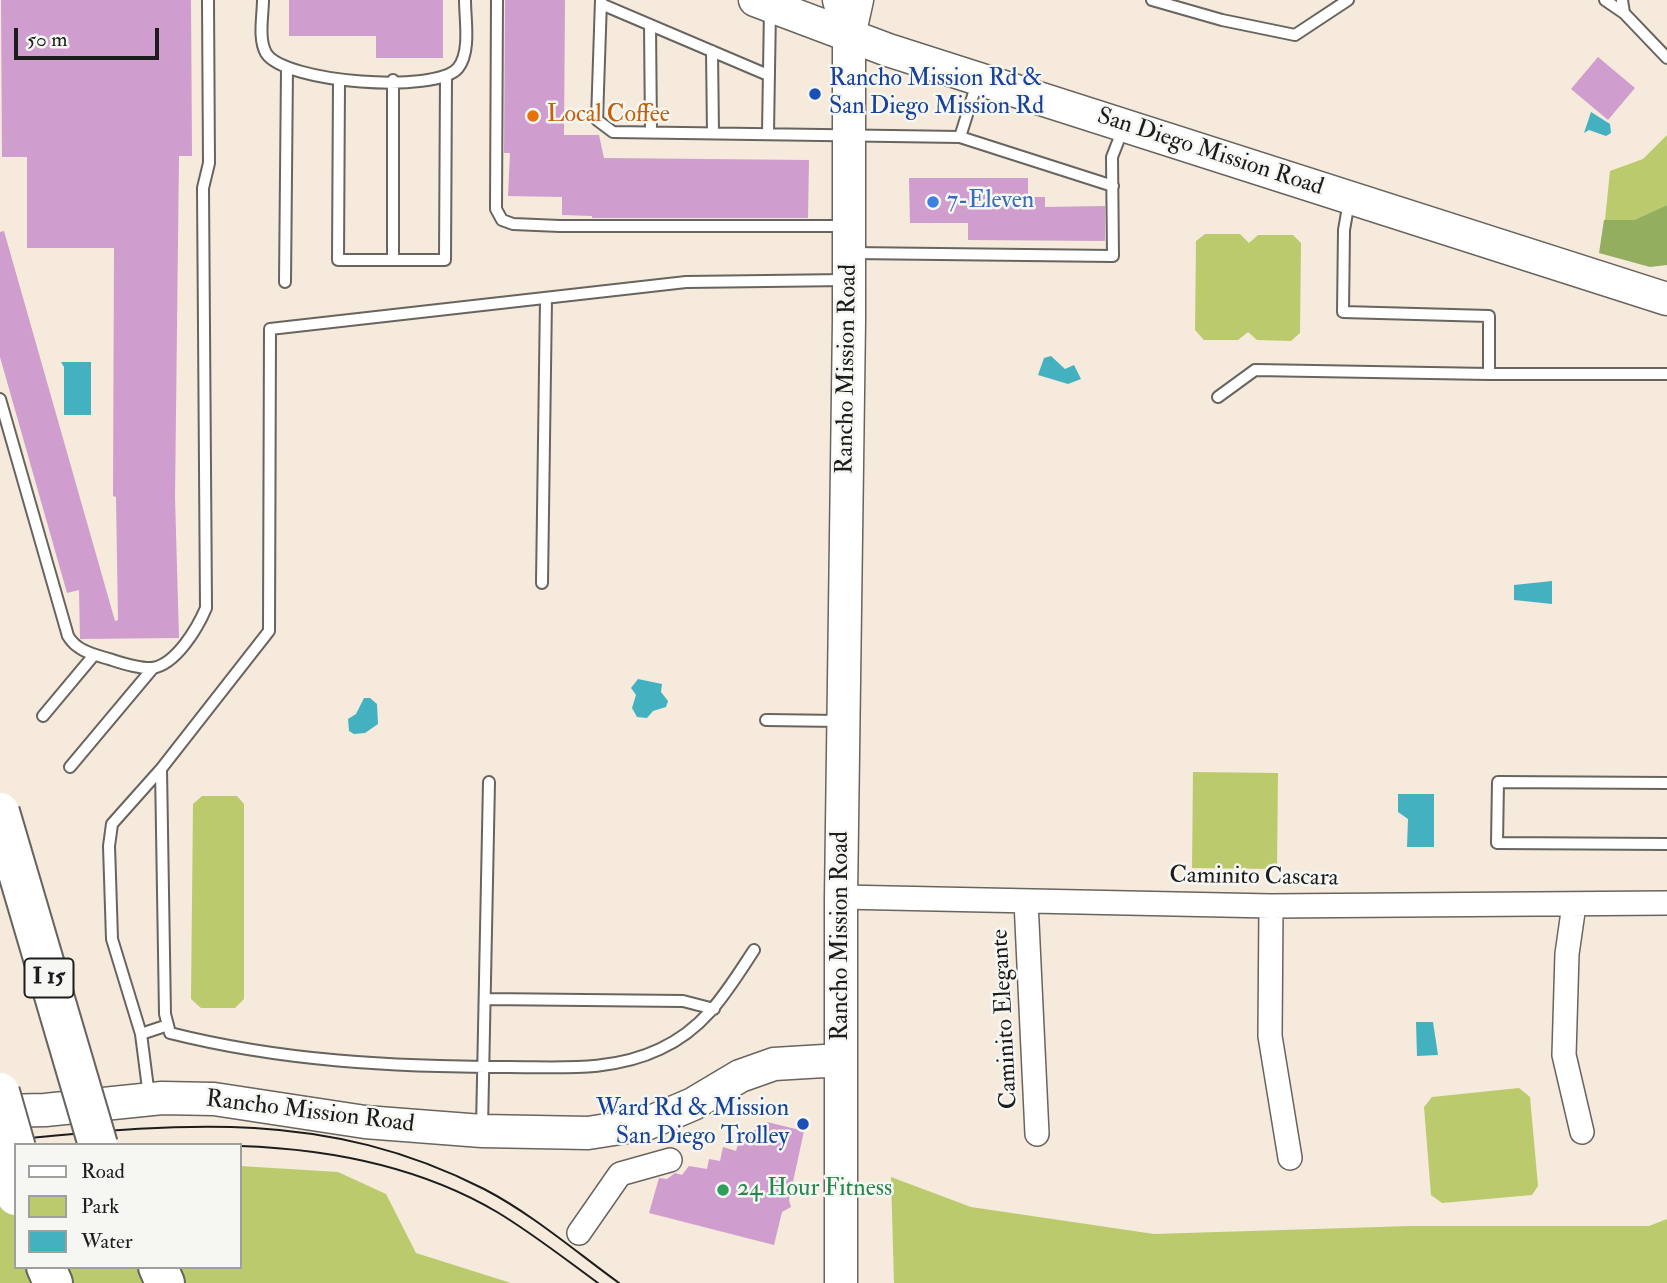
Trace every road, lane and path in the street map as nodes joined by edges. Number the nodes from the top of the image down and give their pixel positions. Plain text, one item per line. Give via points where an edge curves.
1 (208, 0) edge
2 (263, 0) edge
3 (465, 0) edge
4 (497, 0) edge
5 (839, 0) edge
6 (857, 0) edge
7 (1152, 0) edge
8 (1348, 0) edge
9 (1605, 0) edge
10 (1622, 0) edge
11 (601, 2) edge
12 (763, 3) edge
13 (1624, 13) junction
14 (650, 25) junction
15 (849, 36) junction
16 (712, 51) junction
17 (1667, 58) edge
18 (287, 68) junction
19 (768, 75) junction
20 (446, 77) junction
21 (978, 79) junction
22 (339, 80) junction
23 (393, 80) junction
24 (1124, 126) junction
25 (651, 132) junction
26 (713, 133) junction
27 (768, 133) junction
28 (848, 134) junction
29 (960, 137) junction
30 (1113, 186) junction
31 (1350, 198) junction
32 (849, 253) junction
33 (393, 260) junction
34 (285, 282) dead end
35 (546, 299) junction
36 (1667, 299) edge
37 (1489, 374) junction
38 (1667, 374) edge
39 (1218, 397) dead end
40 (0, 398) edge
41 (542, 583) dead end
42 (94, 655) junction
43 (153, 668) junction
44 (43, 716) dead end
45 (766, 720) dead end
46 (844, 721) junction
47 (70, 766) dead end
48 (161, 769) junction
49 (489, 782) dead end
50 (1667, 783) edge
51 (0, 812) edge
52 (1667, 844) edge
53 (841, 897) junction
54 (1026, 901) junction
55 (1667, 903) edge
56 (1574, 905) junction
57 (1271, 906) junction
58 (754, 950) dead end
59 (486, 999) junction
60 (715, 1009) junction
61 (168, 1025) junction
62 (141, 1034) junction
63 (841, 1060) junction
64 (485, 1067) junction
65 (0, 1092) edge
66 (149, 1099) junction
67 (0, 1111) edge
68 (482, 1131) junction
69 (1582, 1132) dead end
70 (1037, 1134) dead end
71 (15, 1143) edge
72 (97, 1143) edge
73 (1290, 1158) dead end
74 (0, 1159) edge
75 (670, 1160) dead end
76 (14, 1191) edge
77 (579, 1233) dead end
78 (841, 1283) edge

1 - 43 lane via 209,163 203,188 206,608 199,626 174,654
2 - 18 lane via 262,44 265,52
3 - 20 lane via 465,55
4 - 32 lane via 496,209 502,220
5 - 15 main road, Rancho Mission Road
6 - 15 main road, Rancho Mission Road
7 - 8 lane via 1295,35
9 - 13 lane
10 - 13 lane
11 - 14 lane
11 - 25 lane via 597,120 613,132
12 - 15 main road, San Diego Mission Road
12 - 19 lane
13 - 17 lane
14 - 16 lane
14 - 25 lane
15 - 21 main road, San Diego Mission Road
15 - 28 main road, Rancho Mission Road
16 - 19 lane
16 - 26 lane
18 - 22 lane
18 - 34 lane
19 - 27 lane
20 - 23 lane
20 - 33 lane via 445,260
21 - 24 main road, San Diego Mission Road
21 - 29 lane
22 - 23 lane
22 - 33 lane via 338,260
23 - 33 lane
24 - 30 lane via 1112,157
24 - 31 main road, San Diego Mission Road
25 - 26 lane
26 - 27 lane
27 - 28 lane
28 - 29 lane
28 - 32 main road, Rancho Mission Road
29 - 30 lane
30 - 32 lane via 1113,256
31 - 36 main road, San Diego Mission Road
31 - 37 lane via 1343,230 1343,312 1489,316
32 - 35 lane via 686,282
32 - 46 main road, Rancho Mission Road
35 - 41 lane
35 - 48 lane via 270,329 269,631
37 - 38 lane
37 - 39 lane via 1255,370
40 - 42 lane via 68,636 75,647
42 - 43 lane
42 - 44 lane
43 - 47 lane
45 - 46 lane
46 - 53 main road, Rancho Mission Road
48 - 61 lane
48 - 62 lane via 112,824 109,846 112,939
49 - 59 lane
50 - 52 lane via 1498,782 1497,843
51 - 72 highway, I 15, bridge
53 - 54 street, Caminito Cascara
53 - 63 main road, Rancho Mission Road
54 - 57 street, Caminito Cascara
54 - 70 street, Caminito Elegante
55 - 56 street, Caminito Cascara
56 - 57 street, Caminito Cascara
56 - 69 street via 1567,954 1564,1055
57 - 73 street via 1270,1036
58 - 60 lane
59 - 60 lane via 683,1001
59 - 64 lane
60 - 64 lane via 661,1049 607,1067
61 - 62 lane
61 - 64 lane via 170,1033 224,1047 307,1060
62 - 66 lane
63 - 68 main road, Rancho Mission Road via 774,1064 740,1076 693,1104 646,1124 588,1133
63 - 78 main road
64 - 68 lane
65 - 71 highway, bridge
66 - 67 main road, Rancho Mission Road via 45,1111
66 - 68 main road, Rancho Mission Road via 214,1099 365,1122
74 - 76 highway, bridge
75 - 77 street via 620,1174

